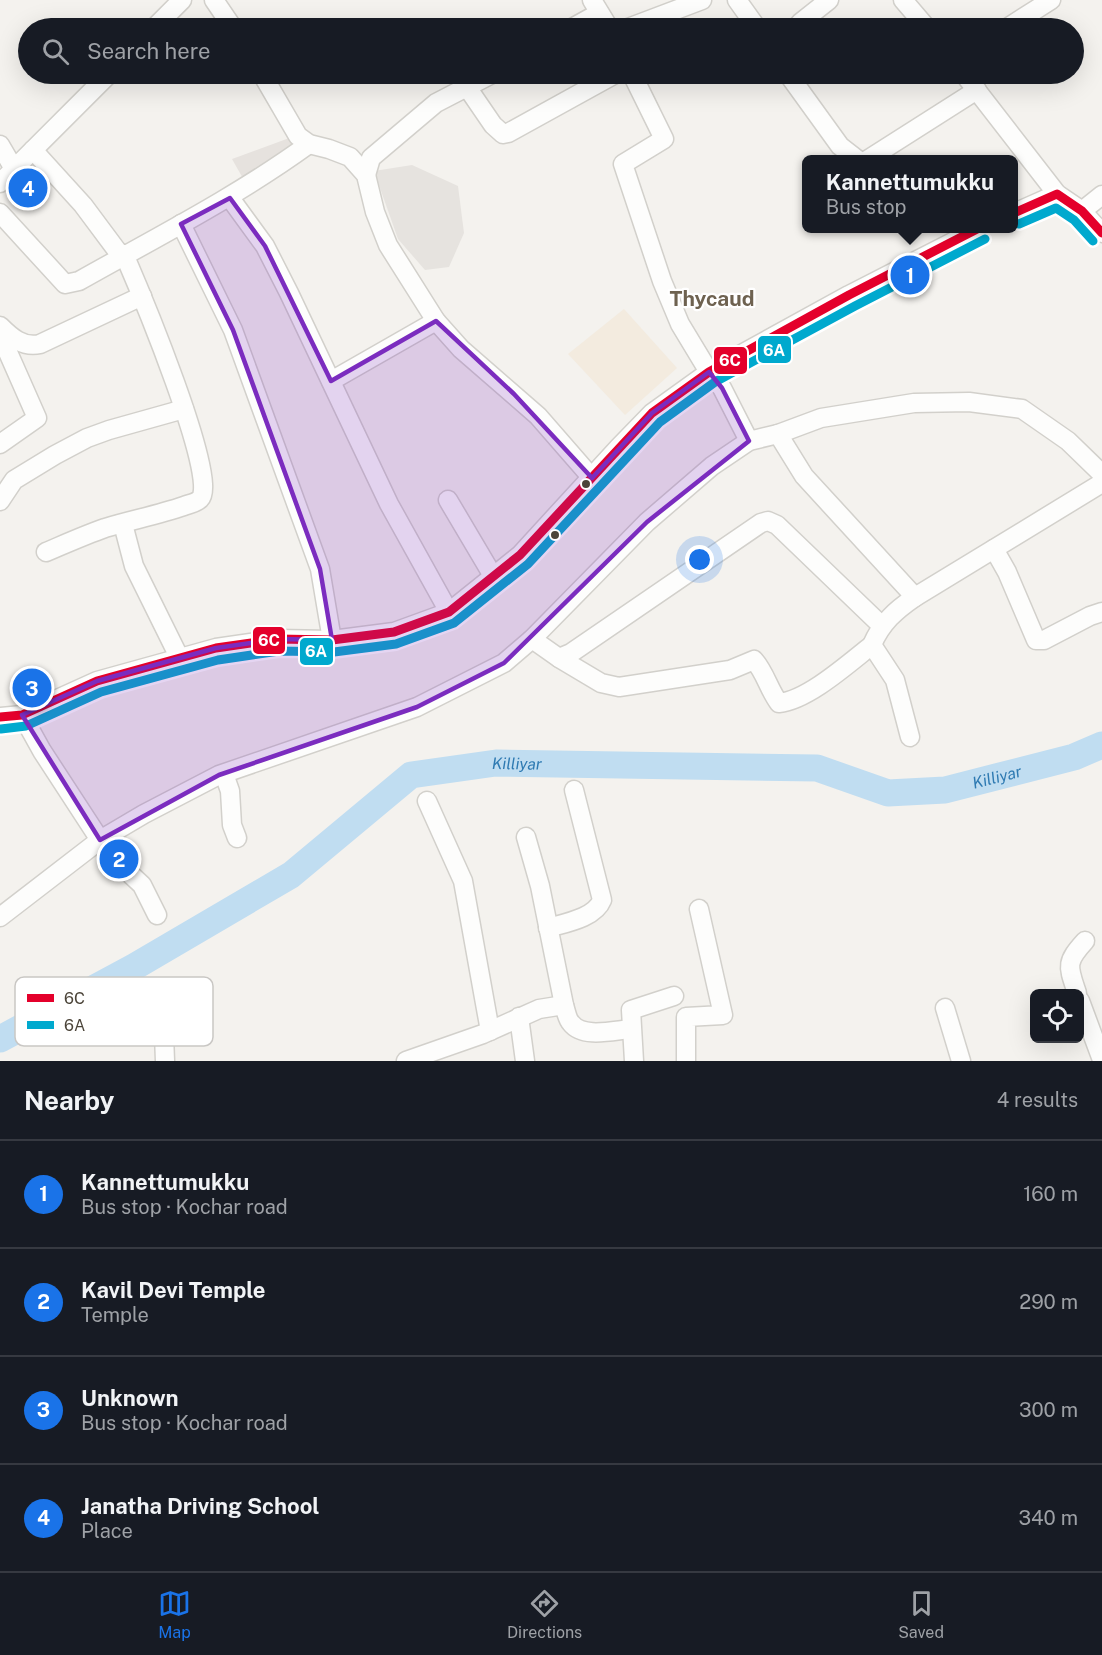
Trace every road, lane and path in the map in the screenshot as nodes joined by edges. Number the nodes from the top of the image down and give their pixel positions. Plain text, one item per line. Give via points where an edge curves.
1 (182, 0) edge
2 (214, 0) edge
3 (702, 0) edge
4 (738, 0) edge
5 (829, 0) edge
6 (903, 0) edge
7 (1051, 0) edge
8 (164, 18) edge
9 (226, 18) edge
10 (654, 18) edge
11 (750, 18) edge
12 (806, 18) edge
13 (918, 18) edge
14 (1023, 18) edge
15 (99, 84) edge
16 (268, 84) edge
17 (473, 84) edge
18 (597, 84) edge
19 (637, 84) edge
20 (795, 84) edge
21 (972, 84) edge
22 (467, 87) junction
23 (977, 90) junction
24 (309, 144) junction
25 (0, 145) edge
26 (33, 150) junction
27 (852, 155) edge
28 (873, 155) edge
29 (14, 169) junction
30 (366, 175) junction
31 (0, 183) edge
32 (1057, 194) junction
33 (1102, 195) edge
34 (230, 198) junction
35 (1018, 211) edge
36 (1082, 211) junction
37 (0, 213) edge
38 (181, 224) junction
39 (970, 233) edge
40 (1102, 233) edge
41 (123, 255) junction
42 (142, 296) junction
43 (436, 321) junction
44 (4, 337) edge
45 (709, 372) junction
46 (331, 381) junction
47 (184, 409) junction
48 (778, 434) junction
49 (749, 441) junction
50 (0, 444) edge
51 (1102, 474) edge
52 (592, 478) junction
53 (1102, 483) edge
54 (448, 500) dead end
55 (0, 501) edge
56 (123, 524) junction
57 (994, 549) junction
58 (46, 552) dead end
59 (493, 576) junction
60 (915, 597) junction
61 (449, 612) junction
62 (1102, 612) edge
63 (882, 626) junction
64 (532, 639) junction
65 (332, 640) junction
66 (872, 645) junction
67 (178, 657) junction
68 (559, 658) junction
69 (22, 715) junction
70 (0, 717) edge
71 (910, 737) dead end
72 (224, 774) junction
73 (574, 790) dead end
74 (427, 801) dead end
75 (526, 837) dead end
76 (237, 838) dead end
77 (100, 840) junction
78 (699, 909) dead end
79 (157, 915) dead end
80 (0, 917) edge
81 (548, 928) junction
82 (1085, 941) dead end
83 (1076, 989) edge
84 (674, 996) dead end
85 (564, 1005) junction
86 (945, 1008) dead end
87 (1084, 1012) edge
88 (519, 1017) junction
89 (631, 1029) junction
90 (490, 1031) junction
91 (164, 1046) edge
92 (1102, 1060) edge
93 (165, 1061) edge
94 (406, 1061) edge
95 (525, 1061) edge
96 (634, 1061) edge
97 (686, 1061) edge
98 (961, 1061) edge

1 - 8 street
2 - 9 street
3 - 10 street
4 - 11 street
5 - 12 street
6 - 13 street
7 - 14 street
15 - 26 street
16 - 24 street via 298,136
17 - 22 street
18 - 22 street via 503,134
19 - 45 street via 664,138 623,164 662,281 680,324
20 - 27 street via 840,146
21 - 23 street
22 - 30 street via 436,103 382,147 371,158
23 - 28 street
23 - 32 street
24 - 30 street via 350,157
24 - 34 street
25 - 29 street
26 - 29 street
26 - 41 street
29 - 31 street
30 - 43 street via 388,245
32 - 35 street
32 - 36 street
33 - 36 street
34 - 38 street
34 - 46 street via 265,246
36 - 40 street
37 - 41 street via 65,284 79,281
38 - 41 street
38 - 65 street via 233,330 320,568
39 - 45 street
41 - 42 street
42 - 44 street via 40,344 31,346
42 - 47 street
43 - 46 street
43 - 52 street via 461,349 537,416
44 - 50 street via 37,418
45 - 49 street via 722,388
45 - 52 street via 652,413
46 - 61 street via 389,504
47 - 55 street via 87,438 14,480
47 - 56 street via 202,472 205,489 201,498
48 - 49 street
48 - 51 street via 821,418 914,403 969,402 1022,409 1068,441
48 - 60 street via 804,476
49 - 64 street via 712,466 647,522
52 - 59 street via 520,555
53 - 57 street
54 - 59 street
56 - 58 street
56 - 67 street via 134,566
57 - 60 street
57 - 62 street via 1036,639 1044,640
59 - 61 street
60 - 63 street
61 - 65 street via 394,632
63 - 66 street
63 - 68 street via 777,525 768,521
64 - 68 street
64 - 72 street via 504,663 417,707
65 - 67 street via 278,639
66 - 68 street via 804,694 779,703 754,660 730,670 619,687 601,683
66 - 71 street via 895,680
67 - 69 street via 98,681
69 - 70 street
69 - 77 street
72 - 76 street
72 - 77 street
73 - 81 street via 602,900 590,913
74 - 90 street via 463,881
75 - 81 street
77 - 79 street via 142,885
77 - 80 street
78 - 97 street via 723,1015 686,1017
81 - 85 street
82 - 83 street via 1071,956
84 - 89 street via 631,1010
85 - 88 street
85 - 89 street via 577,1029
86 - 98 street
87 - 92 street
88 - 90 street
88 - 95 street
89 - 96 street
90 - 94 street
91 - 93 street

